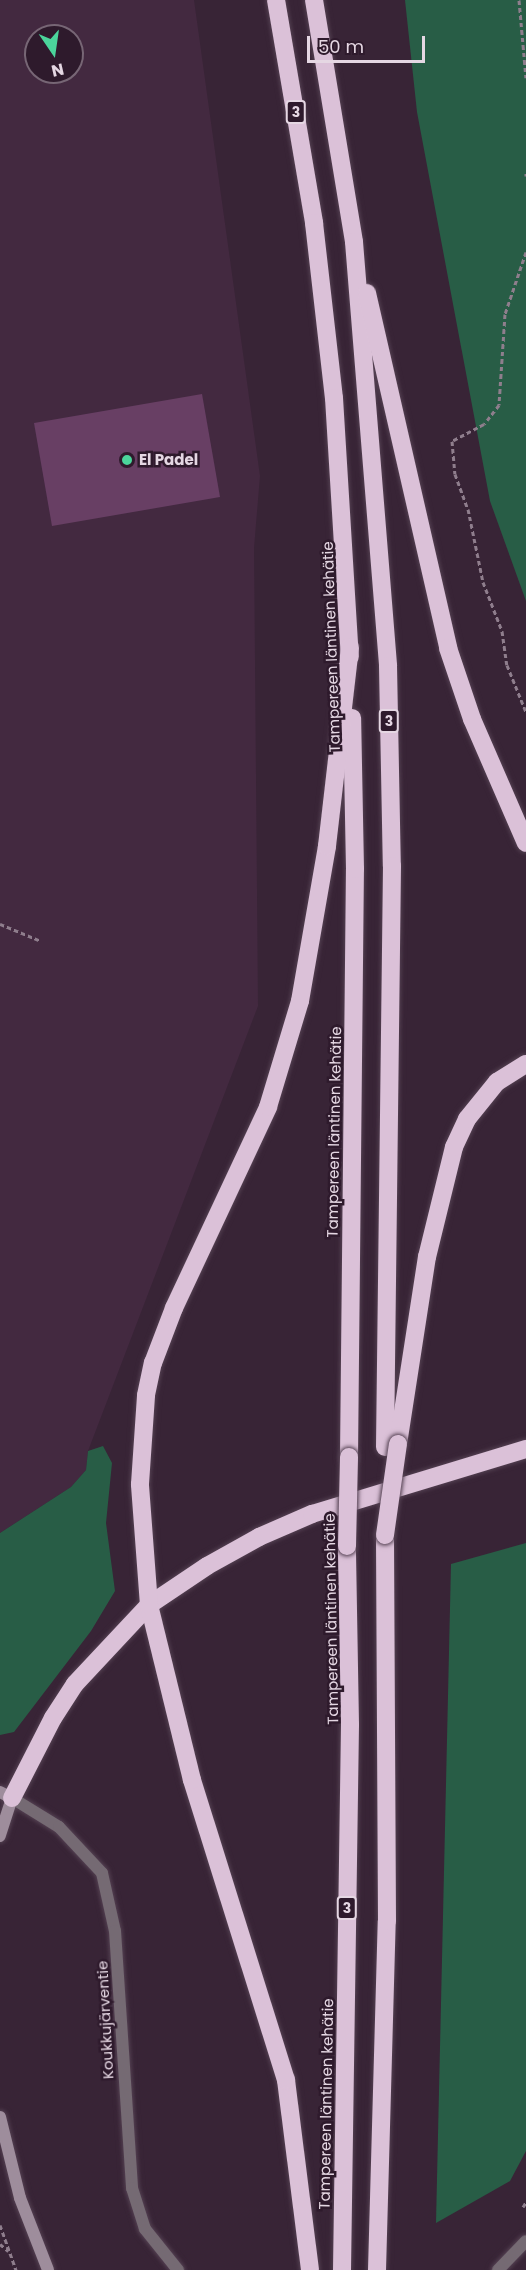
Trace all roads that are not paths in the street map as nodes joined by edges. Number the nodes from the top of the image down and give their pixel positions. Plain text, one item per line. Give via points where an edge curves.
1 (276, 0) edge
2 (314, 0) edge
3 (354, 242) junction
4 (350, 647) junction
5 (526, 843) edge
6 (526, 1064) edge
7 (391, 1446) junction
8 (526, 1449) edge
9 (149, 1605) junction
10 (6, 1795) edge
11 (0, 1836) edge
12 (0, 2116) edge
13 (526, 2241) edge
14 (48, 2270) edge
15 (178, 2270) edge
16 (310, 2270) edge
17 (342, 2270) edge
18 (377, 2270) edge
19 (498, 2270) edge

1 - 4 highway, Tampereen läntinen kehätie / 3 via 314,223 340,465
2 - 3 highway, 3
3 - 5 highway via 400,427 415,511 448,648 472,719
3 - 7 highway, 3 via 389,690
4 - 9 highway via 326,857 300,1000 268,1107 174,1308 146,1395 140,1484
4 - 17 highway, Tampereen läntinen kehätie / 3, bridge via 355,869
6 - 7 highway via 497,1082 454,1147 427,1257
7 - 18 highway, 3, bridge via 385,1535 387,1921
8 - 9 highway via 312,1514 228,1554
9 - 10 highway via 75,1684
9 - 16 highway via 192,1780 286,2080
10 - 11 street
10 - 15 street, Koukkujärventie via 59,1827 102,1873 115,1931 132,2188 145,2229
12 - 14 street via 20,2198
13 - 19 street

